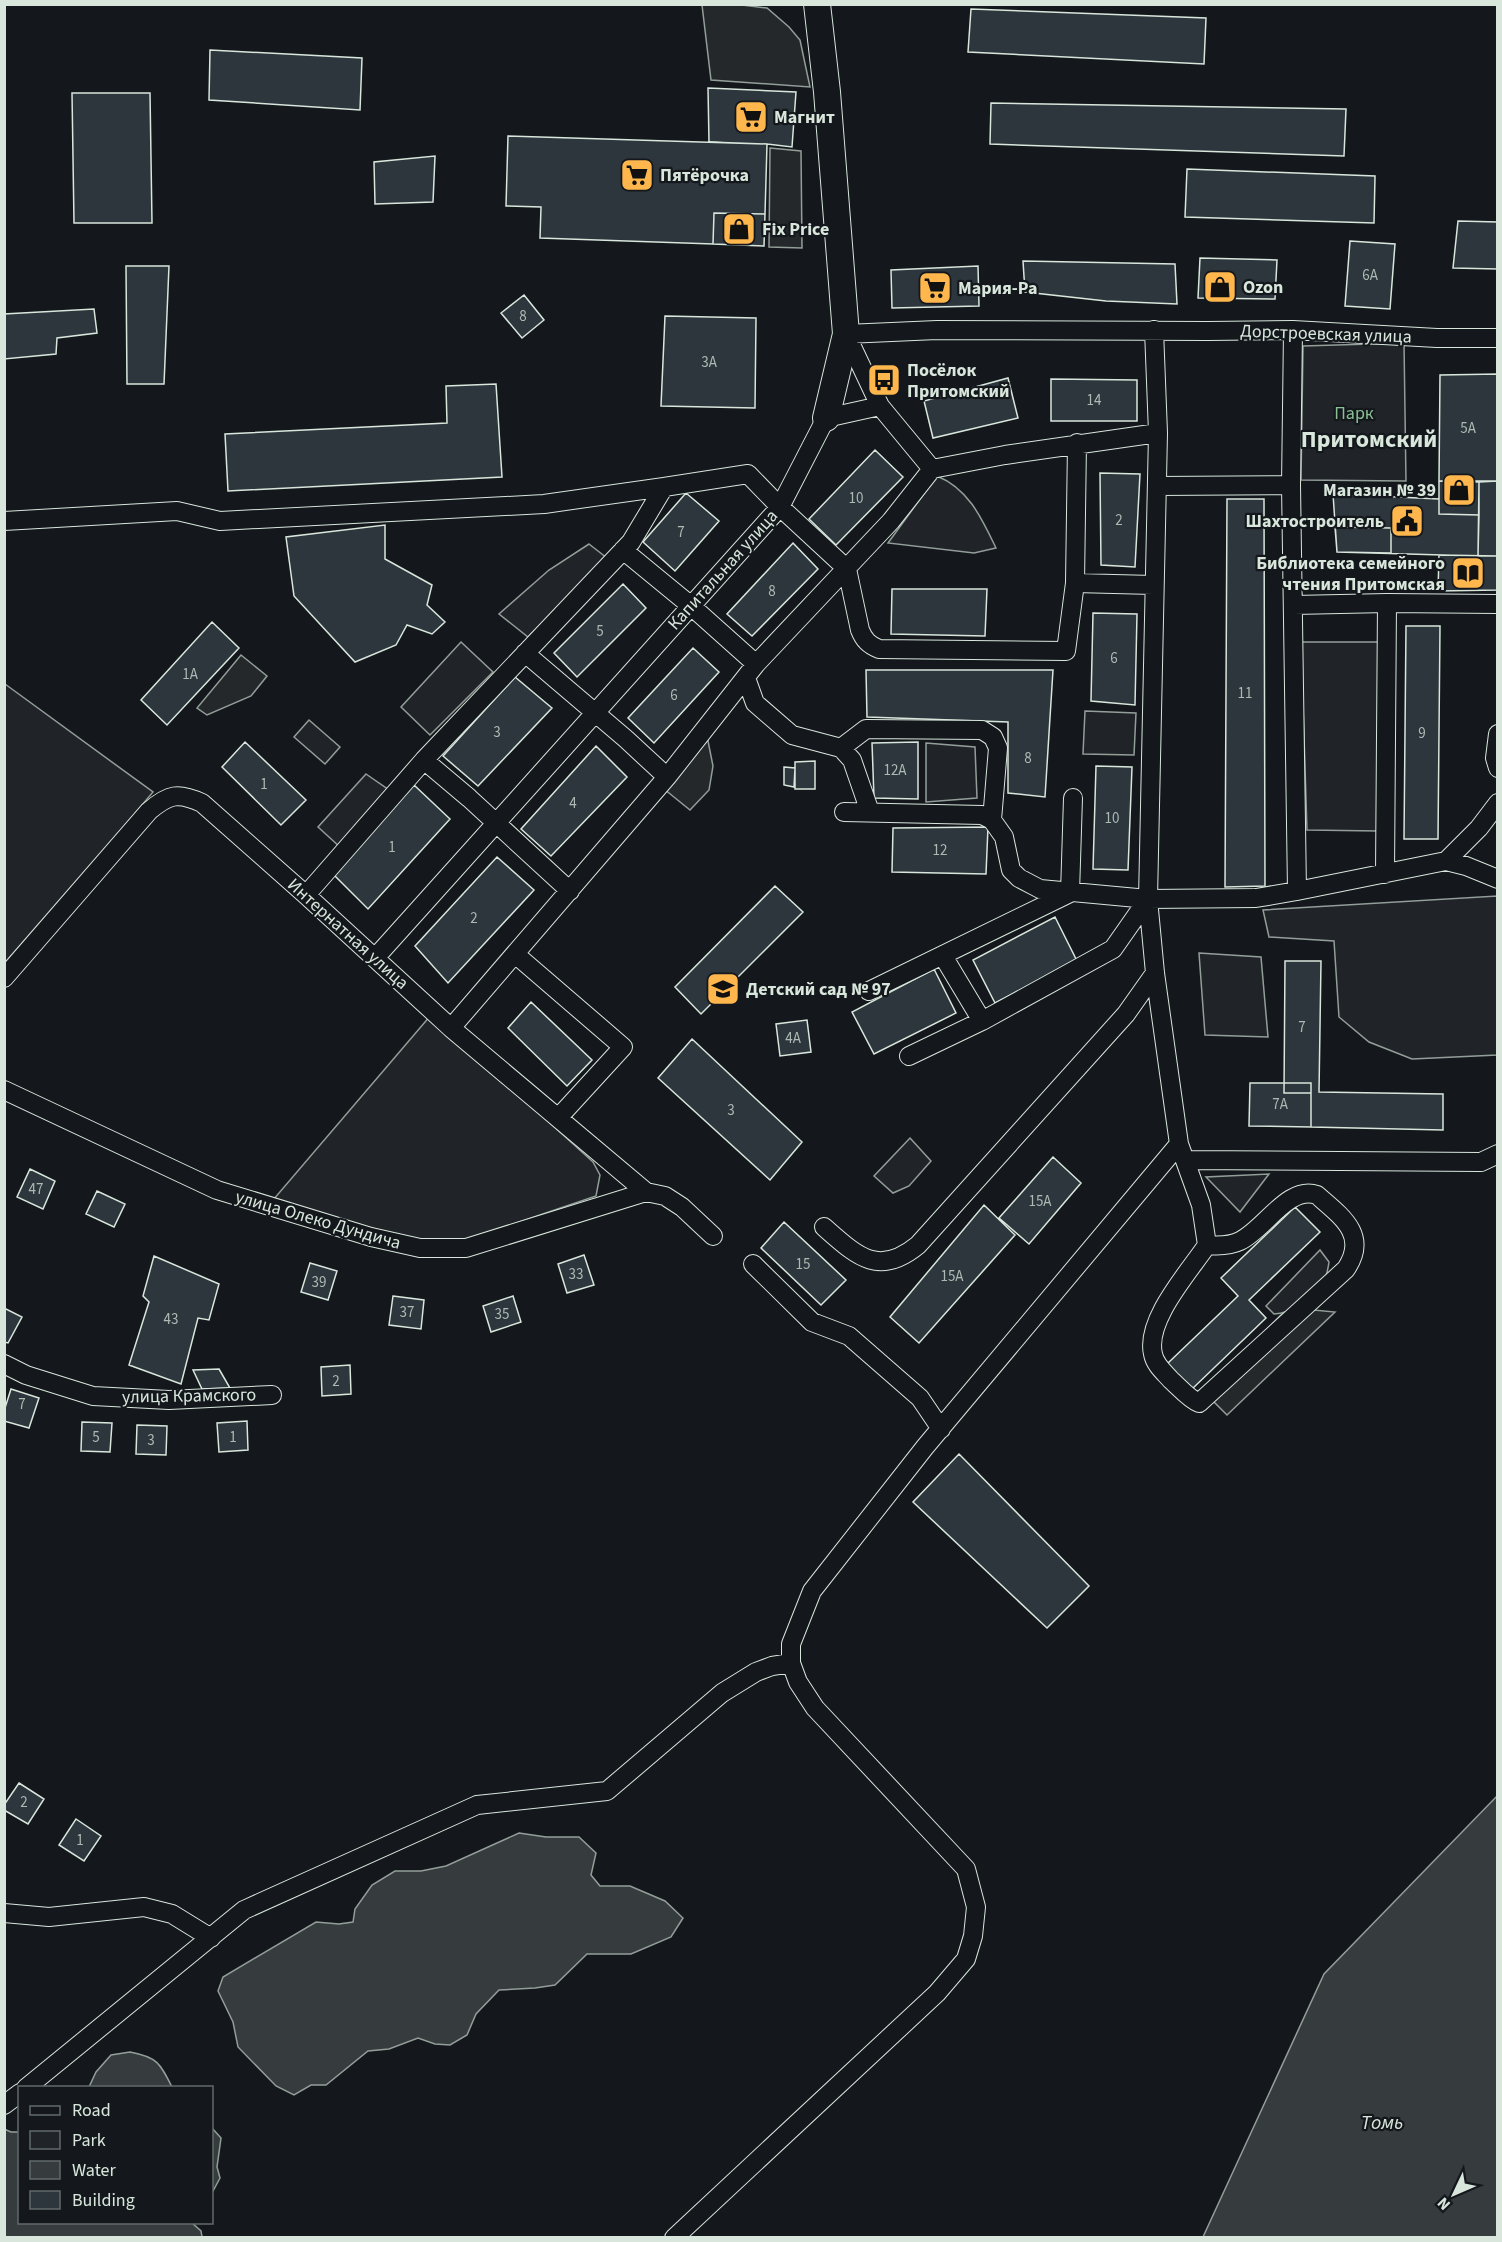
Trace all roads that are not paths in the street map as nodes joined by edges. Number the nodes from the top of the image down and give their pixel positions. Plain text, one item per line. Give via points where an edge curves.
1 (817, 4) edge
2 (1154, 330) junction
3 (1293, 330) junction
4 (846, 334) junction
5 (1497, 338) edge
6 (880, 406) junction
7 (826, 418) junction
8 (1158, 433) junction
9 (1077, 443) junction
10 (932, 469) junction
11 (1291, 485) junction
12 (1157, 486) junction
13 (664, 487) junction
14 (780, 507) junction
15 (4, 521) edge
16 (623, 550) junction
17 (847, 569) junction
18 (1075, 583) junction
19 (1154, 585) junction
20 (1387, 603) junction
21 (1497, 604) edge
22 (690, 605) junction
23 (1294, 605) junction
24 (525, 653) junction
25 (751, 671) junction
26 (597, 714) junction
27 (1497, 734) edge
28 (841, 748) junction
29 (424, 760) junction
30 (1497, 768) edge
31 (667, 777) junction
32 (1073, 798) dead end
33 (1497, 803) edge
34 (844, 812) dead end
35 (870, 812) junction
36 (992, 820) junction
37 (497, 824) junction
38 (1446, 861) junction
39 (1385, 874) junction
40 (1497, 879) edge
41 (570, 891) junction
42 (1297, 891) junction
43 (1070, 893) junction
44 (306, 895) junction
45 (1148, 899) junction
46 (516, 954) junction
47 (944, 956) junction
48 (375, 958) junction
49 (1155, 973) junction
50 (4, 978) edge
51 (869, 991) dead end
52 (982, 1021) junction
53 (451, 1028) junction
54 (909, 1056) dead end
55 (4, 1090) edge
56 (558, 1118) junction
57 (1182, 1152) junction
58 (1497, 1154) edge
59 (646, 1192) junction
60 (824, 1227) dead end
61 (712, 1236) dead end
62 (1208, 1245) junction
63 (753, 1264) dead end
64 (4, 1364) edge
65 (272, 1395) dead end
66 (941, 1429) junction
67 (791, 1662) junction
68 (4, 1913) edge
69 (211, 1938) junction
70 (28, 2086) edge
71 (18, 2094) edge
72 (4, 2105) edge
73 (674, 2238) edge

1 - 4 street
2 - 3 street, Дорстроевская улица
2 - 4 street
2 - 8 street
3 - 5 street, Дорстроевская улица
3 - 11 street
4 - 6 street
4 - 7 street
6 - 7 street
6 - 10 street
7 - 14 street, Капитальная улица
8 - 9 street
8 - 12 street
9 - 10 street
9 - 18 street
10 - 17 street
11 - 12 street
11 - 23 street
12 - 19 street
13 - 14 street via 747,474
13 - 15 street via 544,504 220,520 177,511
13 - 16 street
14 - 17 street
14 - 22 street, Капитальная улица
16 - 22 street
16 - 24 street
17 - 18 street via 864,639 879,649 1066,651
17 - 25 street
18 - 19 street
19 - 45 street
20 - 21 street
20 - 23 street
20 - 39 street
22 - 25 street
22 - 26 street, Капитальная улица
23 - 42 street
24 - 26 street
24 - 29 street
25 - 28 street via 755,703 792,735
25 - 31 street
26 - 31 street
26 - 37 street, Капитальная улица
27 - 30 street
28 - 35 street via 852,760
28 - 36 street via 866,729 982,730 993,737 998,748
29 - 37 street
29 - 44 street
31 - 41 street
32 - 43 street
33 - 38 street
34 - 35 street
35 - 36 street via 982,815
36 - 43 street via 1004,837 1011,870 1019,878 1040,889
37 - 41 street
37 - 48 street, Капитальная улица
38 - 39 street
38 - 40 street
39 - 42 street
41 - 46 street
42 - 45 street via 1256,898
43 - 45 street
43 - 47 street
44 - 48 street, Интернатная улица
44 - 50 street, Интернатная улица via 202,802 174,795 149,811
45 - 49 street
45 - 52 street via 1113,949
46 - 53 street
46 - 56 street via 623,1047
47 - 51 street
47 - 52 street
48 - 53 street, Интернатная улица
49 - 57 street
49 - 60 street via 1126,1014 903,1257 869,1260
52 - 54 street
53 - 56 street, Интернатная улица
55 - 59 street, улица Олеко Дундича via 217,1191 420,1248 466,1248
56 - 59 street, Интернатная улица
57 - 58 street via 1481,1162
57 - 62 street via 1201,1205
57 - 66 street
59 - 61 street, Интернатная улица via 665,1196 682,1207
62 - 62 street via 1159,1316 1152,1345 1161,1370 1199,1403 1346,1269 1356,1251 1351,1228 1317,1195 1304,1192 1291,1198 1250,1236 1224,1246
63 - 66 street via 812,1322 849,1336 920,1398
64 - 65 street, улица Крамского via 93,1396 169,1400
66 - 67 street via 812,1591 791,1644
67 - 69 street via 756,1672 722,1693 607,1791 477,1805 244,1910
67 - 73 street via 798,1682 815,1708 966,1869 976,1907 973,1936 966,1959 937,1993
68 - 69 street via 49,1917 144,1907 172,1914
69 - 70 street
71 - 72 street

